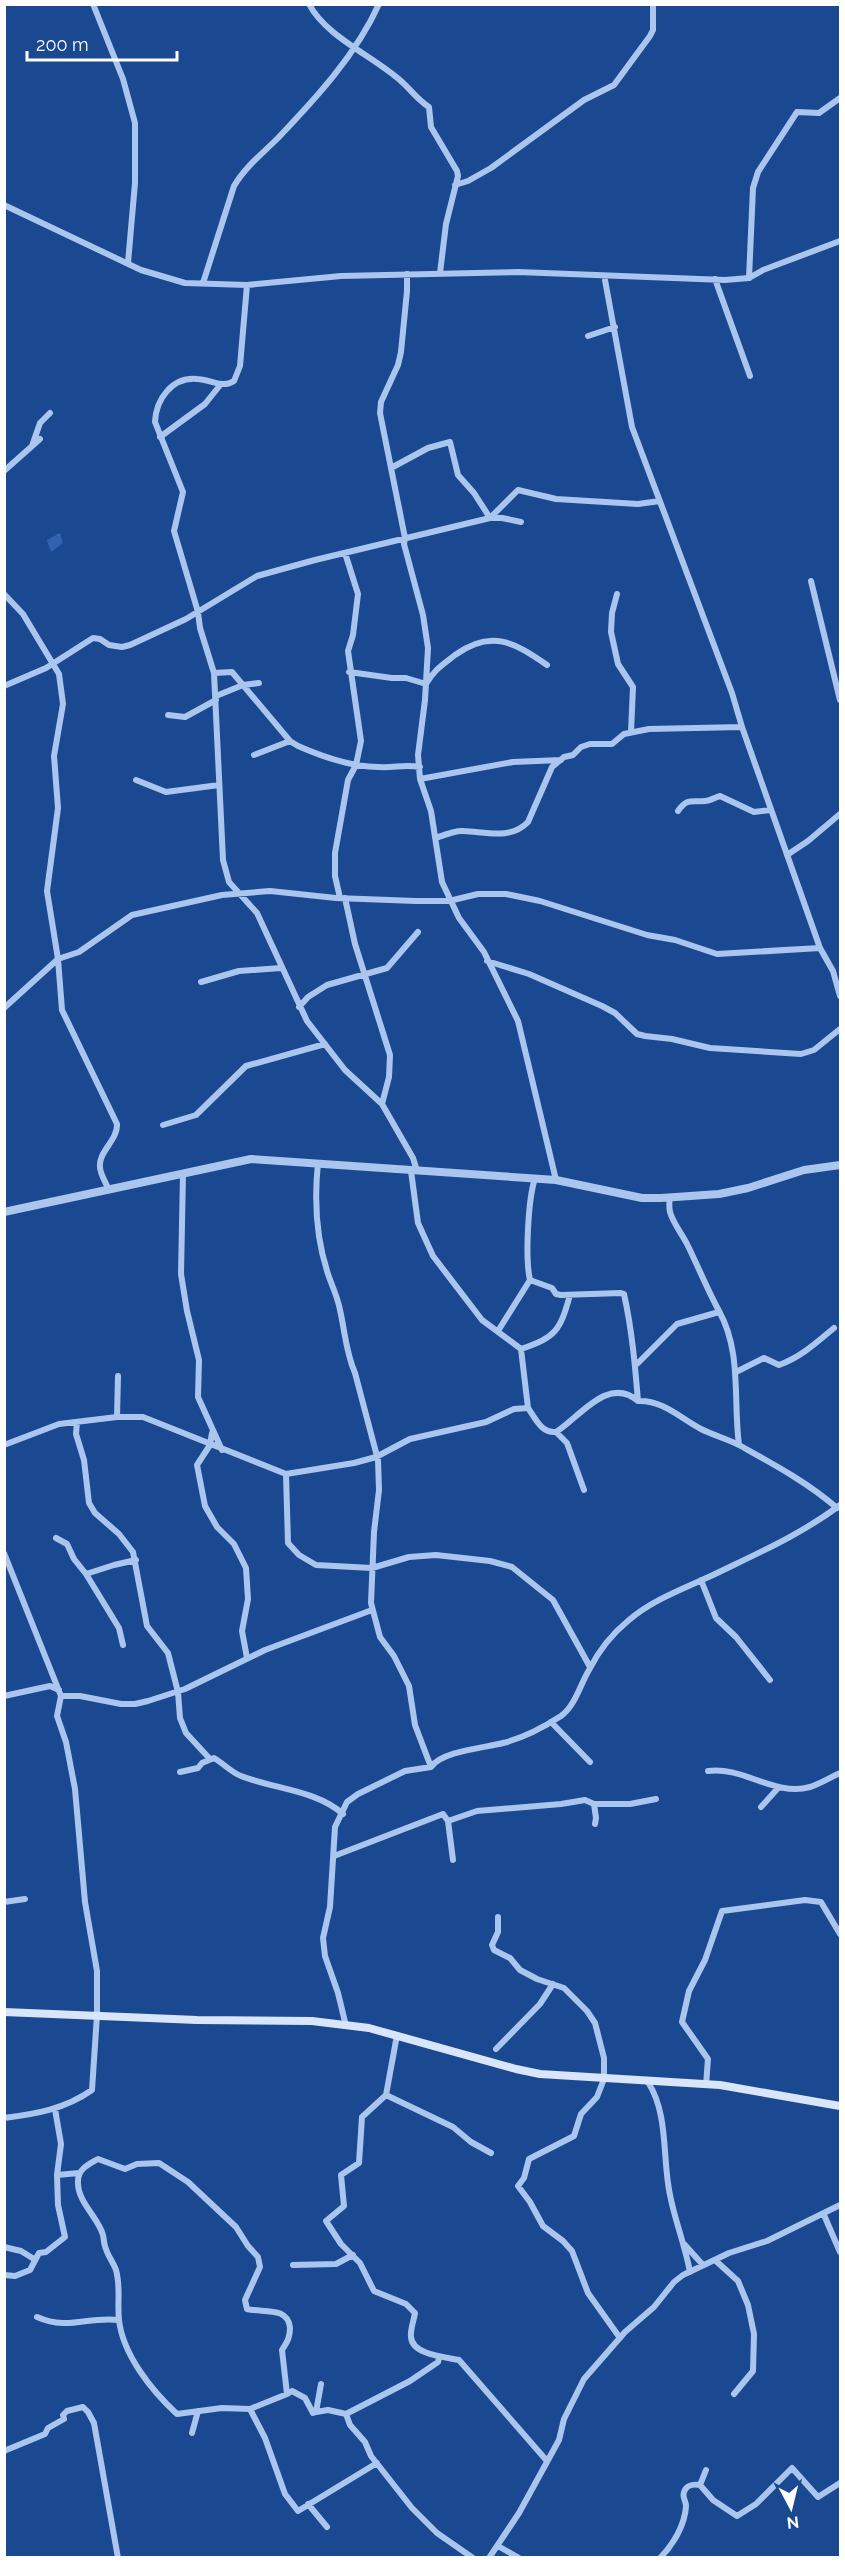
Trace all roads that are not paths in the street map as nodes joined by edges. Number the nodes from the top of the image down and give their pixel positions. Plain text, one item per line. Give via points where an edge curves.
1 (93, 4) edge
2 (309, 4) edge
3 (379, 4) edge
4 (653, 5) edge
5 (356, 47) junction
6 (840, 98) edge
7 (455, 185) junction
8 (4, 205) edge
9 (840, 241) edge
10 (128, 263) junction
11 (440, 273) junction
12 (407, 274) junction
13 (595, 275) junction
14 (614, 277) junction
15 (749, 278) junction
16 (715, 279) junction
17 (604, 280) junction
18 (203, 283) junction
19 (247, 285) junction
20 (615, 327) junction
21 (588, 336) dead end
22 (750, 376) dead end
23 (221, 384) junction
24 (50, 413) dead end
25 (160, 437) junction
26 (40, 439) dead end
27 (32, 447) junction
28 (391, 468) junction
29 (4, 471) edge
30 (660, 501) junction
31 (490, 518) junction
32 (521, 522) dead end
33 (405, 538) junction
34 (345, 553) junction
35 (811, 580) dead end
36 (4, 594) edge
37 (617, 594) dead end
38 (198, 612) junction
39 (53, 665) junction
40 (547, 665) dead end
41 (350, 672) junction
42 (214, 673) junction
43 (258, 683) dead end
44 (426, 684) junction
45 (243, 685) junction
46 (4, 686) edge
47 (216, 698) junction
48 (840, 700) edge
49 (168, 715) dead end
50 (742, 727) junction
51 (631, 732) junction
52 (290, 741) junction
53 (254, 755) dead end
54 (551, 763) junction
55 (356, 765) junction
56 (420, 767) junction
57 (136, 780) dead end
58 (420, 780) junction
59 (219, 785) junction
60 (771, 810) junction
61 (678, 811) dead end
62 (840, 814) edge
63 (436, 838) junction
64 (787, 855) junction
65 (241, 895) junction
66 (343, 898) junction
67 (449, 901) junction
68 (418, 932) dead end
69 (820, 948) junction
70 (58, 958) junction
71 (487, 961) junction
72 (281, 968) junction
73 (366, 974) junction
74 (201, 982) dead end
75 (840, 996) edge
76 (300, 1007) junction
77 (4, 1008) edge
78 (840, 1029) edge
79 (325, 1044) junction
80 (382, 1104) junction
81 (163, 1125) dead end
82 (318, 1163) junction
83 (840, 1165) edge
84 (414, 1171) junction
85 (183, 1174) junction
86 (535, 1178) junction
87 (556, 1180) junction
88 (109, 1190) junction
89 (670, 1198) junction
90 (4, 1212) edge
91 (530, 1280) junction
92 (570, 1295) junction
93 (719, 1311) junction
94 (834, 1328) dead end
95 (498, 1331) junction
96 (521, 1349) junction
97 (637, 1364) junction
98 (736, 1372) junction
99 (118, 1376) dead end
100 (638, 1401) junction
101 (528, 1408) junction
102 (117, 1417) junction
103 (77, 1422) junction
104 (556, 1432) junction
105 (212, 1433) junction
106 (4, 1445) edge
107 (210, 1445) junction
108 (740, 1445) junction
109 (222, 1450) junction
110 (376, 1457) junction
111 (286, 1473) junction
112 (584, 1490) dead end
113 (839, 1506) edge
114 (56, 1538) dead end
115 (4, 1553) edge
116 (136, 1560) junction
117 (372, 1568) junction
118 (86, 1574) junction
119 (700, 1580) junction
120 (370, 1607) junction
121 (123, 1646) dead end
122 (248, 1658) junction
123 (590, 1667) junction
124 (55, 1679) junction
125 (770, 1680) dead end
126 (50, 1686) junction
127 (178, 1692) junction
128 (60, 1693) junction
129 (4, 1696) edge
130 (551, 1722) junction
131 (210, 1759) junction
132 (590, 1762) dead end
133 (431, 1767) junction
134 (708, 1771) dead end
135 (180, 1772) dead end
136 (840, 1773) edge
137 (779, 1787) junction
138 (656, 1800) dead end
139 (594, 1804) junction
140 (761, 1807) dead end
141 (343, 1814) junction
142 (448, 1821) junction
143 (595, 1824) dead end
144 (334, 1856) junction
145 (453, 1860) dead end
146 (24, 1899) dead end
147 (4, 1902) edge
148 (498, 1917) dead end
149 (840, 1934) edge
150 (553, 1984) junction
151 (4, 2012) edge
152 (97, 2015) junction
153 (346, 2026) junction
154 (397, 2035) junction
155 (496, 2049) dead end
156 (604, 2079) junction
157 (648, 2082) junction
158 (706, 2085) junction
159 (386, 2095) junction
160 (840, 2106) edge
161 (55, 2109) junction
162 (4, 2118) edge
163 (491, 2152) dead end
164 (79, 2173) junction
165 (57, 2175) junction
166 (840, 2205) edge
167 (824, 2215) junction
168 (685, 2244) junction
169 (4, 2247) edge
170 (840, 2252) edge
171 (353, 2255) junction
172 (34, 2259) junction
173 (716, 2261) junction
174 (293, 2265) dead end
175 (704, 2265) junction
176 (690, 2272) junction
177 (4, 2275) edge
178 (37, 2317) dead end
179 (119, 2320) junction
180 (620, 2338) junction
181 (440, 2358) junction
182 (321, 2384) dead end
183 (287, 2394) junction
184 (734, 2394) dead end
185 (250, 2409) junction
186 (198, 2411) junction
187 (316, 2412) junction
188 (346, 2414) junction
189 (192, 2433) dead end
190 (4, 2451) edge
191 (547, 2461) junction
192 (377, 2463) junction
193 (706, 2470) dead end
194 (840, 2483) edge
195 (700, 2485) junction
196 (308, 2504) junction
197 (327, 2527) dead end
198 (498, 2546) junction
199 (118, 2558) edge
200 (473, 2558) edge
201 (489, 2558) edge
202 (519, 2558) edge
203 (660, 2558) edge

1 - 10 street via 123,79 135,123
2 - 5 street via 332,30
3 - 5 street
4 - 7 street via 653,30 614,85 584,100 491,168
5 - 7 street via 404,83 429,108 432,127 457,171
5 - 18 street via 280,136 241,174
6 - 15 street via 819,113 797,112 758,172 751,201
7 - 11 street
8 - 10 street
9 - 15 street
10 - 18 street via 168,279
11 - 12 street
11 - 13 street
12 - 19 street
12 - 28 street via 401,352 380,413
13 - 14 street
13 - 17 street
14 - 16 street
14 - 17 street
15 - 16 street
16 - 22 street
17 - 20 street
18 - 19 street
19 - 23 street via 238,375 230,384
20 - 21 street
20 - 30 street via 632,427
23 - 25 street via 205,404
23 - 25 street via 197,379 170,387 156,411
24 - 27 street via 40,423
25 - 38 street via 183,492 174,531
26 - 27 street
27 - 29 street
28 - 31 street via 428,448 450,442 458,475
28 - 33 street
30 - 31 street via 639,504 556,499 518,490
30 - 50 street
31 - 32 street
31 - 33 street
33 - 34 street
33 - 44 street via 428,648
34 - 38 street via 257,576
34 - 41 street via 358,601 348,651
35 - 48 street
36 - 39 street via 23,614
37 - 51 street via 611,632 618,664 633,687
38 - 39 street via 130,645 109,645 93,639
38 - 42 street
39 - 46 street
39 - 70 street via 59,674 63,704 56,734 54,780 58,808 47,891
40 - 44 street via 504,641 477,642 435,669
41 - 44 street
41 - 55 street via 360,724
42 - 45 street via 232,672
42 - 47 street
43 - 45 street
44 - 56 street
45 - 47 street
45 - 52 street
47 - 49 street via 185,717
47 - 59 street
50 - 51 street
50 - 60 street
51 - 54 street via 612,744 590,744
52 - 53 street
52 - 55 street via 310,752
54 - 58 street via 488,766
54 - 63 street via 528,822 521,829 509,833 462,831
55 - 56 street
55 - 66 street via 348,780 335,854 335,876
56 - 58 street
57 - 59 street via 166,792
58 - 63 street via 428,797
59 - 65 street via 223,860 229,882
60 - 61 street via 754,812 720,796 707,801 691,800
60 - 64 street
62 - 64 street
63 - 67 street via 442,882
64 - 69 street
65 - 66 street via 270,891
65 - 70 street via 222,895 132,915 79,952
65 - 72 street via 257,913
66 - 67 street
66 - 73 street
67 - 69 street via 478,894 506,894 717,954
67 - 71 street
68 - 73 street via 387,968
69 - 75 street via 833,970
70 - 77 street
70 - 88 street via 62,1010 117,1124 100,1168
71 - 78 street via 530,974 602,1006 645,1036 710,1048 801,1054 814,1050
71 - 87 street via 518,1021
72 - 74 street via 239,971
72 - 76 street
73 - 76 street via 327,985
73 - 80 street via 391,1066
76 - 79 street
79 - 80 street via 345,1070
79 - 81 street via 246,1066 196,1114
80 - 84 street via 413,1158
82 - 84 street
82 - 85 street via 251,1159
82 - 110 street via 316,1224 320,1246 340,1308
83 - 89 street via 804,1170 719,1194
84 - 86 street
84 - 95 street via 418,1223 433,1256 482,1320
85 - 88 street
85 - 105 street via 181,1274 199,1360 198,1397
86 - 87 street
86 - 91 street via 529,1205
87 - 89 street via 642,1198
88 - 90 street
89 - 93 street via 670,1213
91 - 92 street via 552,1288 556,1294
91 - 95 street
92 - 96 street via 561,1326 544,1341
92 - 97 street via 624,1294
93 - 97 street via 677,1324
93 - 98 street via 731,1342
94 - 98 street via 807,1352 788,1362 778,1365 764,1358
95 - 96 street
96 - 101 street
97 - 100 street
98 - 108 street
99 - 102 street
100 - 104 street via 618,1394 602,1397
100 - 108 street via 669,1409
101 - 104 street via 542,1429
101 - 110 street via 410,1439
102 - 103 street
102 - 107 street via 143,1417
103 - 106 street via 51,1426
103 - 116 street via 90,1503 99,1518 119,1534
104 - 112 street via 567,1443
105 - 107 street
105 - 109 street
107 - 109 street
107 - 122 street via 197,1465 205,1506 217,1527 234,1544 246,1568 248,1599 242,1632
108 - 113 street
109 - 111 street
110 - 111 street
110 - 117 street via 379,1490
111 - 117 street via 288,1543 299,1556 316,1564
113 - 119 street via 776,1544
114 - 118 street via 67,1544
115 - 124 street
116 - 118 street
116 - 127 street via 147,1626 168,1653
117 - 120 street
117 - 123 street via 409,1557 435,1555 512,1567 553,1600
118 - 121 street via 119,1628
119 - 123 street via 629,1620
119 - 125 street via 716,1618
120 - 122 street
120 - 133 street via 380,1637 409,1686 415,1725
122 - 127 street
123 - 130 street via 572,1704
124 - 126 street
124 - 128 street
126 - 128 street
126 - 129 street
127 - 128 street via 135,1704
127 - 131 street via 180,1718 186,1733
128 - 152 street via 57,1716 75,1789 85,1902 97,1971
130 - 132 street
130 - 133 street via 504,1743 435,1761
131 - 135 street via 198,1768
131 - 141 street via 239,1776 319,1798
133 - 141 street via 405,1771 358,1794 347,1802
134 - 137 street via 726,1771
136 - 137 street via 810,1787
137 - 140 street
138 - 139 street
139 - 142 street via 585,1800 477,1811
139 - 143 street
141 - 144 street via 334,1827
142 - 144 street via 443,1814 435,1816
142 - 145 street
144 - 153 street via 323,1938
146 - 147 street
148 - 150 street via 494,1950 520,1970
149 - 158 street via 821,1902 806,1900 722,1911 689,1991 682,2022 708,2060
150 - 155 street via 540,2004
150 - 156 street via 564,1988 595,2023 604,2058
151 - 152 main road
152 - 153 main road via 312,2021
152 - 161 street via 92,2090
153 - 154 main road
154 - 156 main road via 516,2069
154 - 159 street
156 - 157 main road
156 - 180 street via 597,2097 581,2114 574,2136 529,2159 518,2186 543,2226 572,2251 588,2293
157 - 158 main road
157 - 168 street via 663,2120 664,2165
158 - 160 main road
159 - 163 street via 453,2127
159 - 171 street via 363,2117 359,2163 341,2175 344,2206 326,2221
161 - 162 street
161 - 165 street via 61,2144
164 - 165 street
164 - 179 street via 78,2189 103,2233 115,2268
164 - 183 street via 98,2159 125,2169 159,2163 189,2182 228,2218 258,2257 260,2267 245,2300 247,2309 279,2312 289,2322 288,2342 282,2350
165 - 172 street via 58,2205 66,2237
166 - 167 street
167 - 170 street
167 - 173 street
168 - 175 street
168 - 176 street
169 - 172 street
171 - 174 street via 336,2264
171 - 181 street via 374,2291 406,2304 415,2313 411,2338 414,2345
172 - 177 street via 30,2270 15,2276
173 - 175 street
173 - 184 street via 738,2281 754,2334 753,2371
175 - 176 street
176 - 180 street via 674,2282
178 - 179 street via 59,2325 105,2318
179 - 186 street via 134,2361 163,2401 177,2414
180 - 191 street via 584,2379
181 - 188 street via 410,2381
181 - 191 street via 459,2360
182 - 187 street
183 - 185 street
183 - 187 street via 292,2391 302,2396
185 - 186 street
185 - 196 street via 289,2502 297,2511
186 - 189 street
187 - 188 street
188 - 192 street
190 - 199 street via 45,2434 64,2419 67,2411 83,2408 88,2412 94,2423
191 - 198 street
192 - 196 street
192 - 200 street via 437,2533
193 - 195 street
194 - 195 street via 818,2497 792,2468 756,2504 737,2516 713,2500
195 - 203 street via 684,2490 686,2505 680,2527
196 - 197 street
198 - 201 street
198 - 202 street

